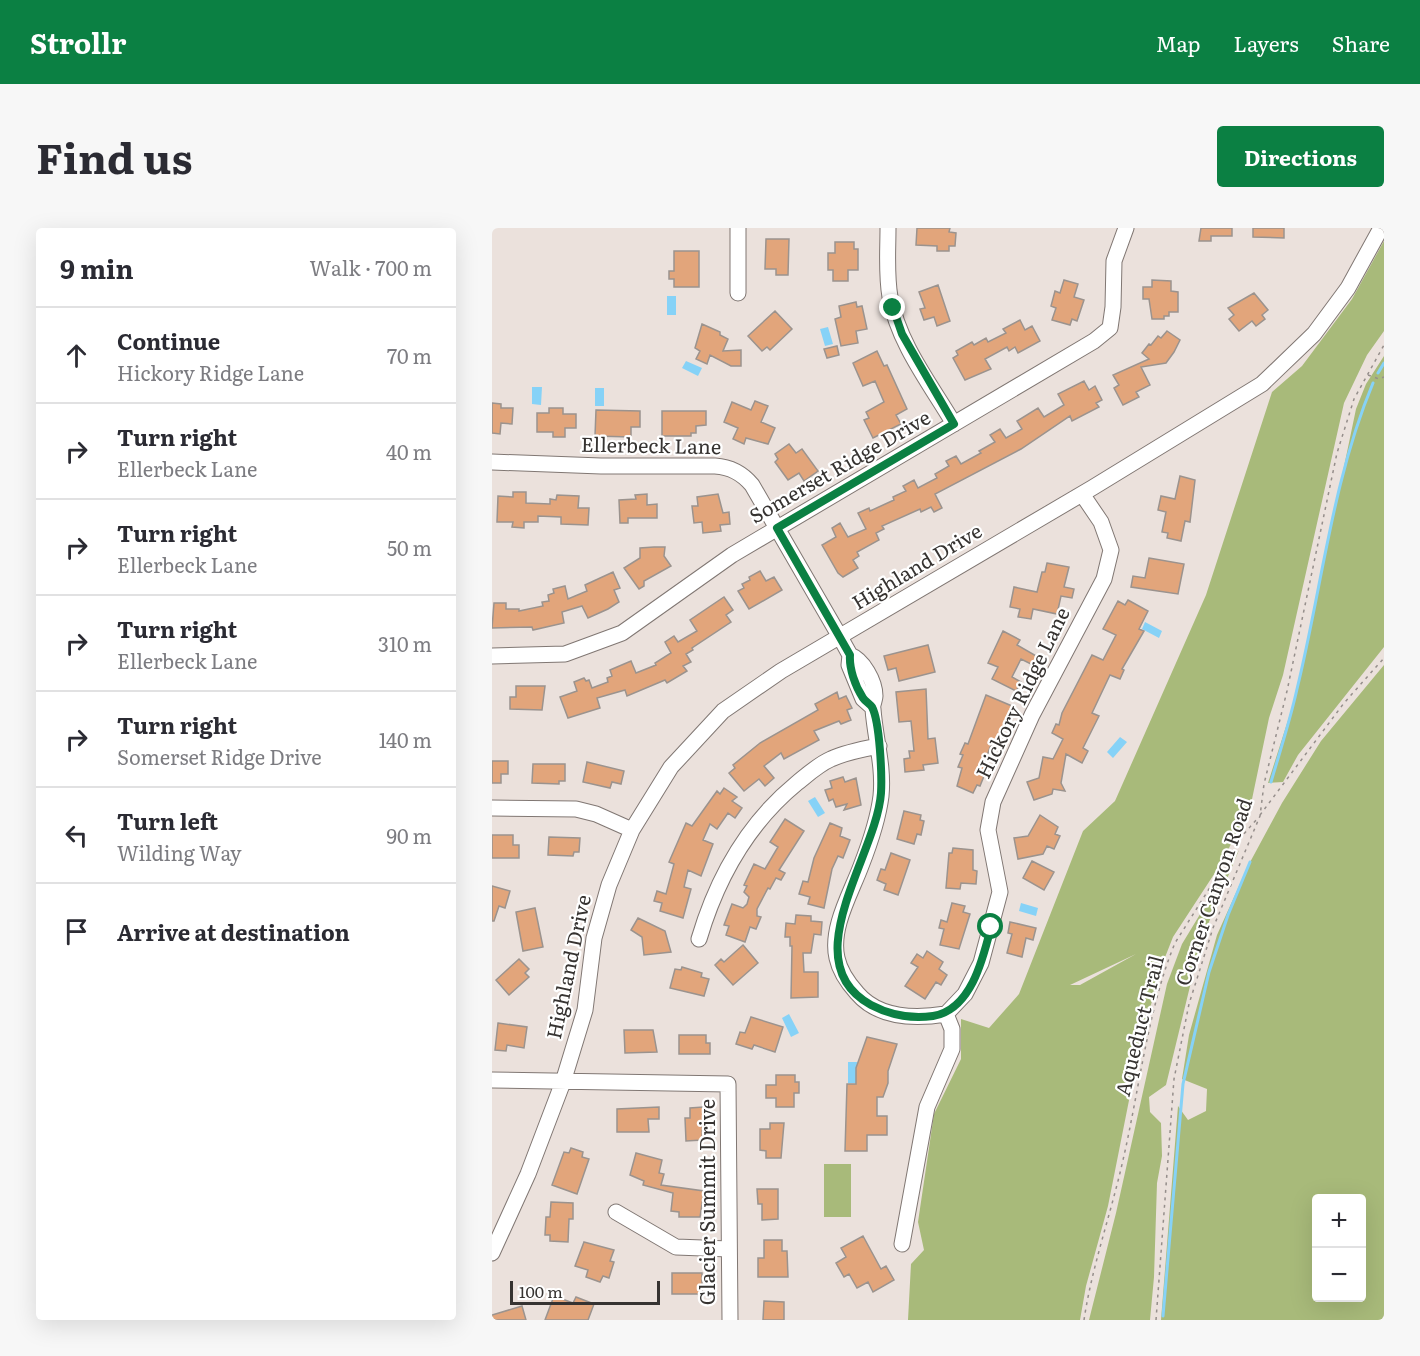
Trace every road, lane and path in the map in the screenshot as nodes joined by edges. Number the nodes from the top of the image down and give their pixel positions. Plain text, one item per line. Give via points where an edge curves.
1 (738, 228) edge
2 (888, 228) edge
3 (1126, 228) edge
4 (1381, 228) edge
5 (738, 293) dead end
6 (1384, 345) edge
7 (1367, 374) junction
8 (1384, 377) edge
9 (954, 424) junction
10 (492, 462) edge
11 (1082, 494) junction
12 (777, 528) junction
13 (840, 637) junction
14 (492, 656) edge
15 (1384, 658) edge
16 (879, 746) junction
17 (492, 808) edge
18 (1260, 816) junction
19 (632, 830) junction
20 (699, 939) dead end
21 (946, 1014) junction
22 (492, 1080) edge
23 (563, 1082) junction
24 (616, 1212) dead end
25 (902, 1244) dead end
26 (729, 1249) junction
27 (492, 1253) edge
28 (730, 1320) edge
29 (1084, 1320) edge
30 (1156, 1320) edge

1 - 5 street
2 - 9 street via 888,280 895,317
3 - 9 street, Somerset Ridge Drive via 1114,261 1110,328 1094,342
4 - 11 street, Highland Drive via 1348,288 1314,334 1262,384
6 - 7 path, Corner Canyon Road
7 - 8 path
7 - 18 path, Corner Canyon Road via 1354,399 1337,453
9 - 12 street, Somerset Ridge Drive
10 - 12 street, Ellerbeck Lane via 722,466 747,480
11 - 13 street, Highland Drive
11 - 21 street, Hickory Ridge Lane via 1101,522 1111,549 1104,579 1032,715 993,802 988,830 1000,892 981,963 965,994
12 - 13 street, Ellerbeck Lane
12 - 14 street, Somerset Ridge Drive via 708,572 638,624 604,642 565,654
13 - 16 street, Ellerbeck Lane via 850,655 849,665 863,699 872,707
13 - 19 street, Highland Drive via 723,711 671,767
15 - 18 path, Aqueduct Trail via 1344,703
16 - 20 street via 829,759 766,813 722,876
16 - 21 street, Ellerbeck Lane via 881,794 874,831 844,907 837,956 846,980 863,1000 886,1012 920,1018
17 - 19 street via 576,809
18 - 29 path, Aqueduct Trail via 1242,835 1175,943 1168,962
18 - 30 path, Corner Canyon Road via 1200,964 1185,1026 1173,1090
19 - 23 street, Highland Drive via 609,885 594,938 585,1010
21 - 25 street via 952,1029 952,1049 927,1107
22 - 23 street
23 - 26 street, Glacier Summit Drive via 728,1084
23 - 27 street, Highland Drive
24 - 26 street via 676,1247
26 - 28 street, Glacier Summit Drive

